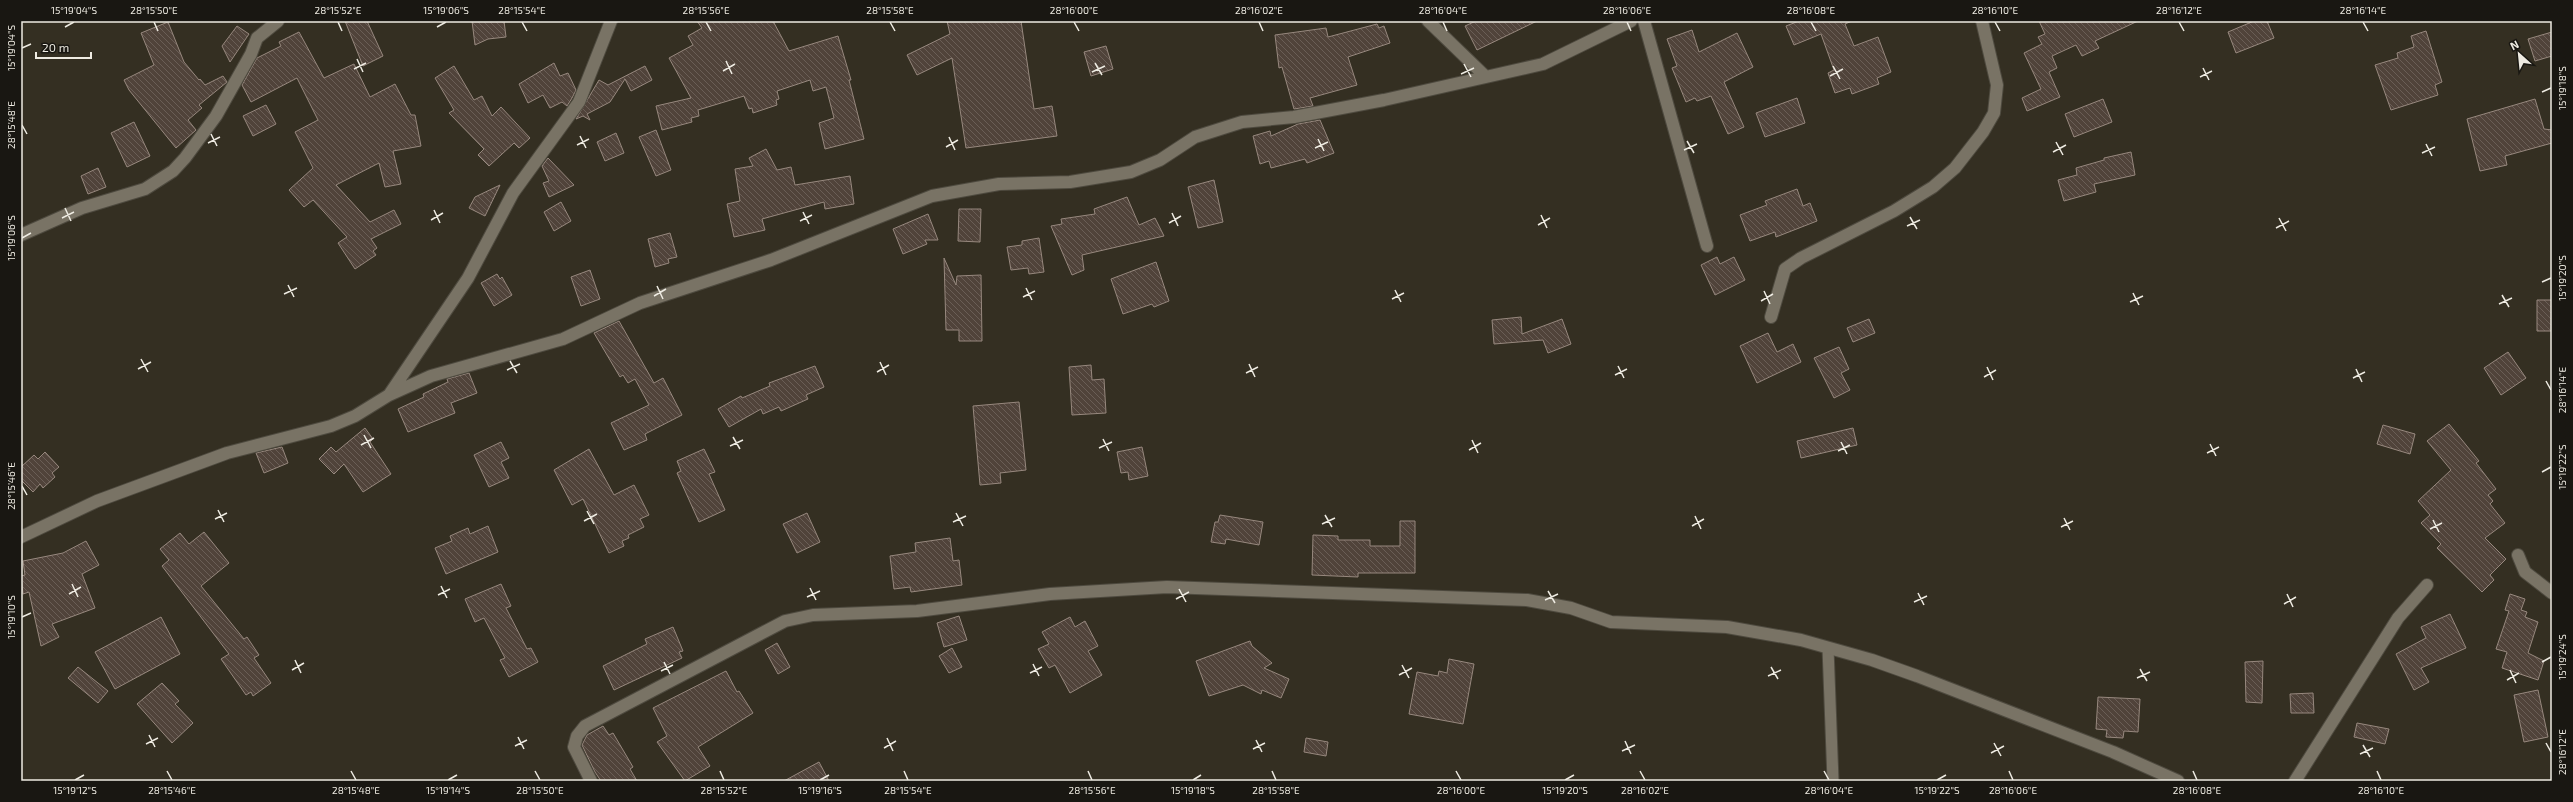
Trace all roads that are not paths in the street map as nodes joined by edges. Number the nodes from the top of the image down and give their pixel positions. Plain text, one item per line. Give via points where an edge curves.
1 (278, 21) edge
2 (611, 21) edge
3 (1428, 21) edge
4 (1631, 21) edge
5 (1644, 21) edge
6 (1982, 21) edge
7 (1486, 77) junction
8 (21, 235) edge
9 (1707, 246) dead end
10 (1771, 317) dead end
11 (389, 395) junction
12 (21, 537) edge
13 (2518, 555) dead end
14 (2427, 585) dead end
15 (2552, 594) edge
16 (1828, 648) junction
17 (591, 781) edge
18 (1833, 781) edge
19 (2178, 781) edge
20 (2295, 781) edge

1 - 8 street via 257,38 251,54 216,116 173,171 145,189 82,208
2 - 11 street via 579,102 513,193 468,278
3 - 7 street
4 - 7 street via 1543,64
5 - 9 street
6 - 10 street via 1997,86 1994,113 1983,132 1955,168 1933,187 1894,212 1801,258 1785,269
7 - 11 street via 1294,117 1242,122 1195,137 1160,160 1131,172 1070,182 999,184 932,196 771,260 640,303 563,339 431,376
11 - 12 street via 355,416 330,426 226,453 97,501
13 - 15 street via 2525,572
14 - 20 street via 2398,618
16 - 17 street via 1801,640 1727,628 1611,622 1571,608 1527,600 1167,587 1050,594 917,611 797,617 784,620 585,726 577,736 574,747
16 - 18 lane
16 - 19 street via 1917,676 2113,752

